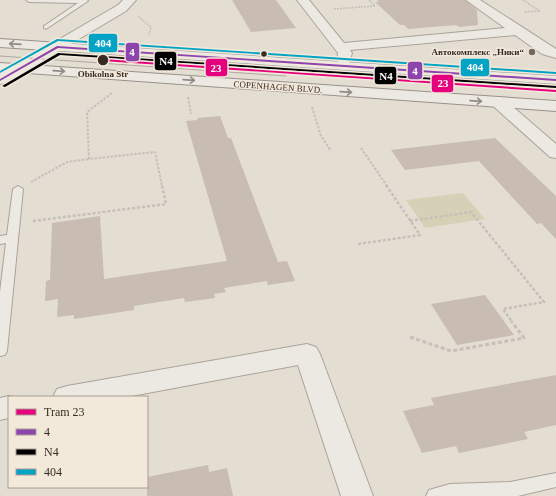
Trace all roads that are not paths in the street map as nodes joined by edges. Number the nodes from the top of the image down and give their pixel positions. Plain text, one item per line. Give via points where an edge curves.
1 (30, 0) edge
2 (130, 0) edge
3 (303, 0) edge
4 (472, 0) edge
5 (46, 28) dead end
6 (517, 31) junction
7 (0, 43) edge
8 (57, 46) junction
9 (341, 47) junction
10 (556, 54) edge
11 (343, 66) junction
12 (0, 67) edge
13 (20, 68) junction
14 (0, 80) edge
15 (556, 80) edge
16 (498, 102) junction
17 (556, 106) edge
18 (556, 153) edge
19 (18, 189) road end
20 (13, 238) junction
21 (0, 240) edge
22 (0, 351) edge
23 (73, 396) edge
24 (556, 480) edge
25 (357, 496) edge
26 (435, 496) edge

1 - 5 lane via 85,1
2 - 8 street via 122,8
3 - 9 street
4 - 6 street
6 - 9 street
6 - 10 street
8 -> 7 street
8 - 11 street
8 - 13 street
9 - 11 street via 345,53
11 - 15 street
12 - 13 street, COPENHAGEN BLVD.
13 - 14 street
13 -> 16 street, COPENHAGEN BLVD.
16 - 17 street, COPENHAGEN BLVD.
16 - 18 street
19 - 20 lane
20 - 21 lane
20 - 22 lane
23 - 25 street via 307,354
24 - 26 lane via 510,490 450,492

